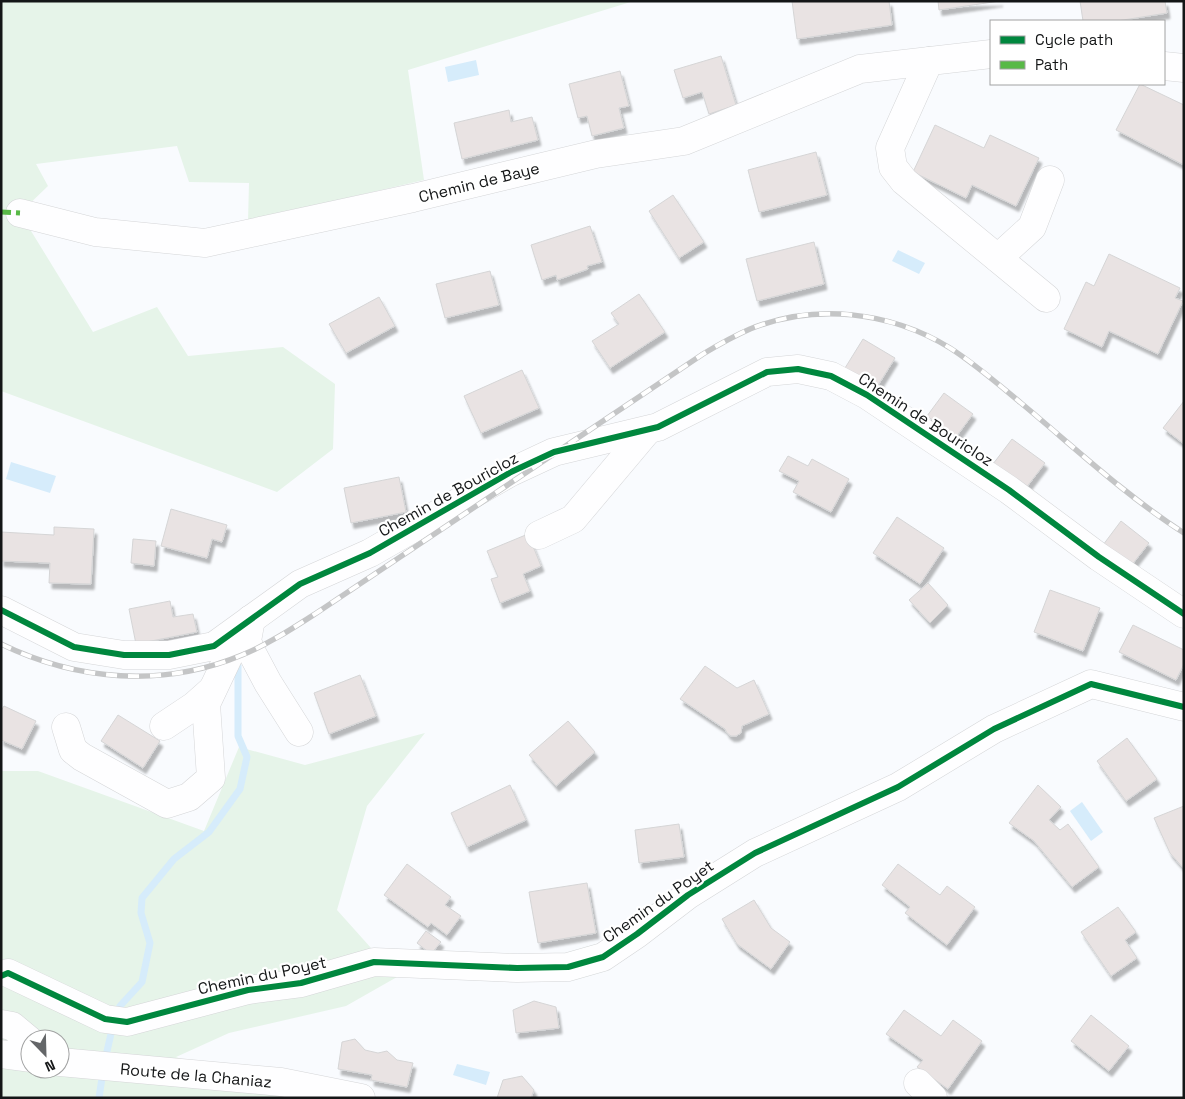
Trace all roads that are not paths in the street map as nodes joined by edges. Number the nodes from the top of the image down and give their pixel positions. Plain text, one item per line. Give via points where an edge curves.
1 (990, 54) edge
2 (930, 61) junction
3 (1165, 66) edge
4 (1184, 68) edge
5 (1050, 180) dead end
6 (20, 213) dead end
7 (998, 258) junction
8 (1046, 298) dead end
9 (647, 430) junction
10 (539, 535) dead end
11 (1, 610) edge
12 (1184, 614) edge
13 (247, 622) junction
14 (212, 690) junction
15 (1184, 707) edge
16 (164, 726) dead end
17 (66, 727) dead end
18 (299, 732) dead end
19 (3, 968) edge
20 (1, 1024) edge
21 (20, 1033) edge
22 (1, 1054) edge
23 (20, 1057) edge
24 (70, 1063) edge
25 (361, 1098) edge

1 - 2 street, Chemin de Baye
2 - 6 street, Chemin de Baye via 860,70 684,141 596,154 205,243 95,232
2 - 7 street via 890,148 893,167 904,181
3 - 4 street
5 - 7 street via 1032,226
7 - 8 street
9 - 10 street via 573,519
9 - 12 street, Chemin de Bouricloz via 658,428 767,372 798,369 831,376 867,395 1009,490 1099,557
9 - 13 street, Chemin de Bouricloz via 554,452 511,472 370,554 300,584
11 - 13 street, Chemin de Bouricloz via 74,647 124,655 169,655 214,646
13 - 14 street
13 - 18 street via 247,641 251,651
14 - 16 street
14 - 17 street via 206,704 211,778 189,797 167,804 82,757 73,750
15 - 19 street, Chemin du Poyet via 1091,684 994,729 898,787 754,853 603,957 568,967 374,962 301,983 248,990 116,1020
20 - 21 street via 12,1026
22 - 23 street
24 - 25 street, Route de la Chaniaz via 281,1082

